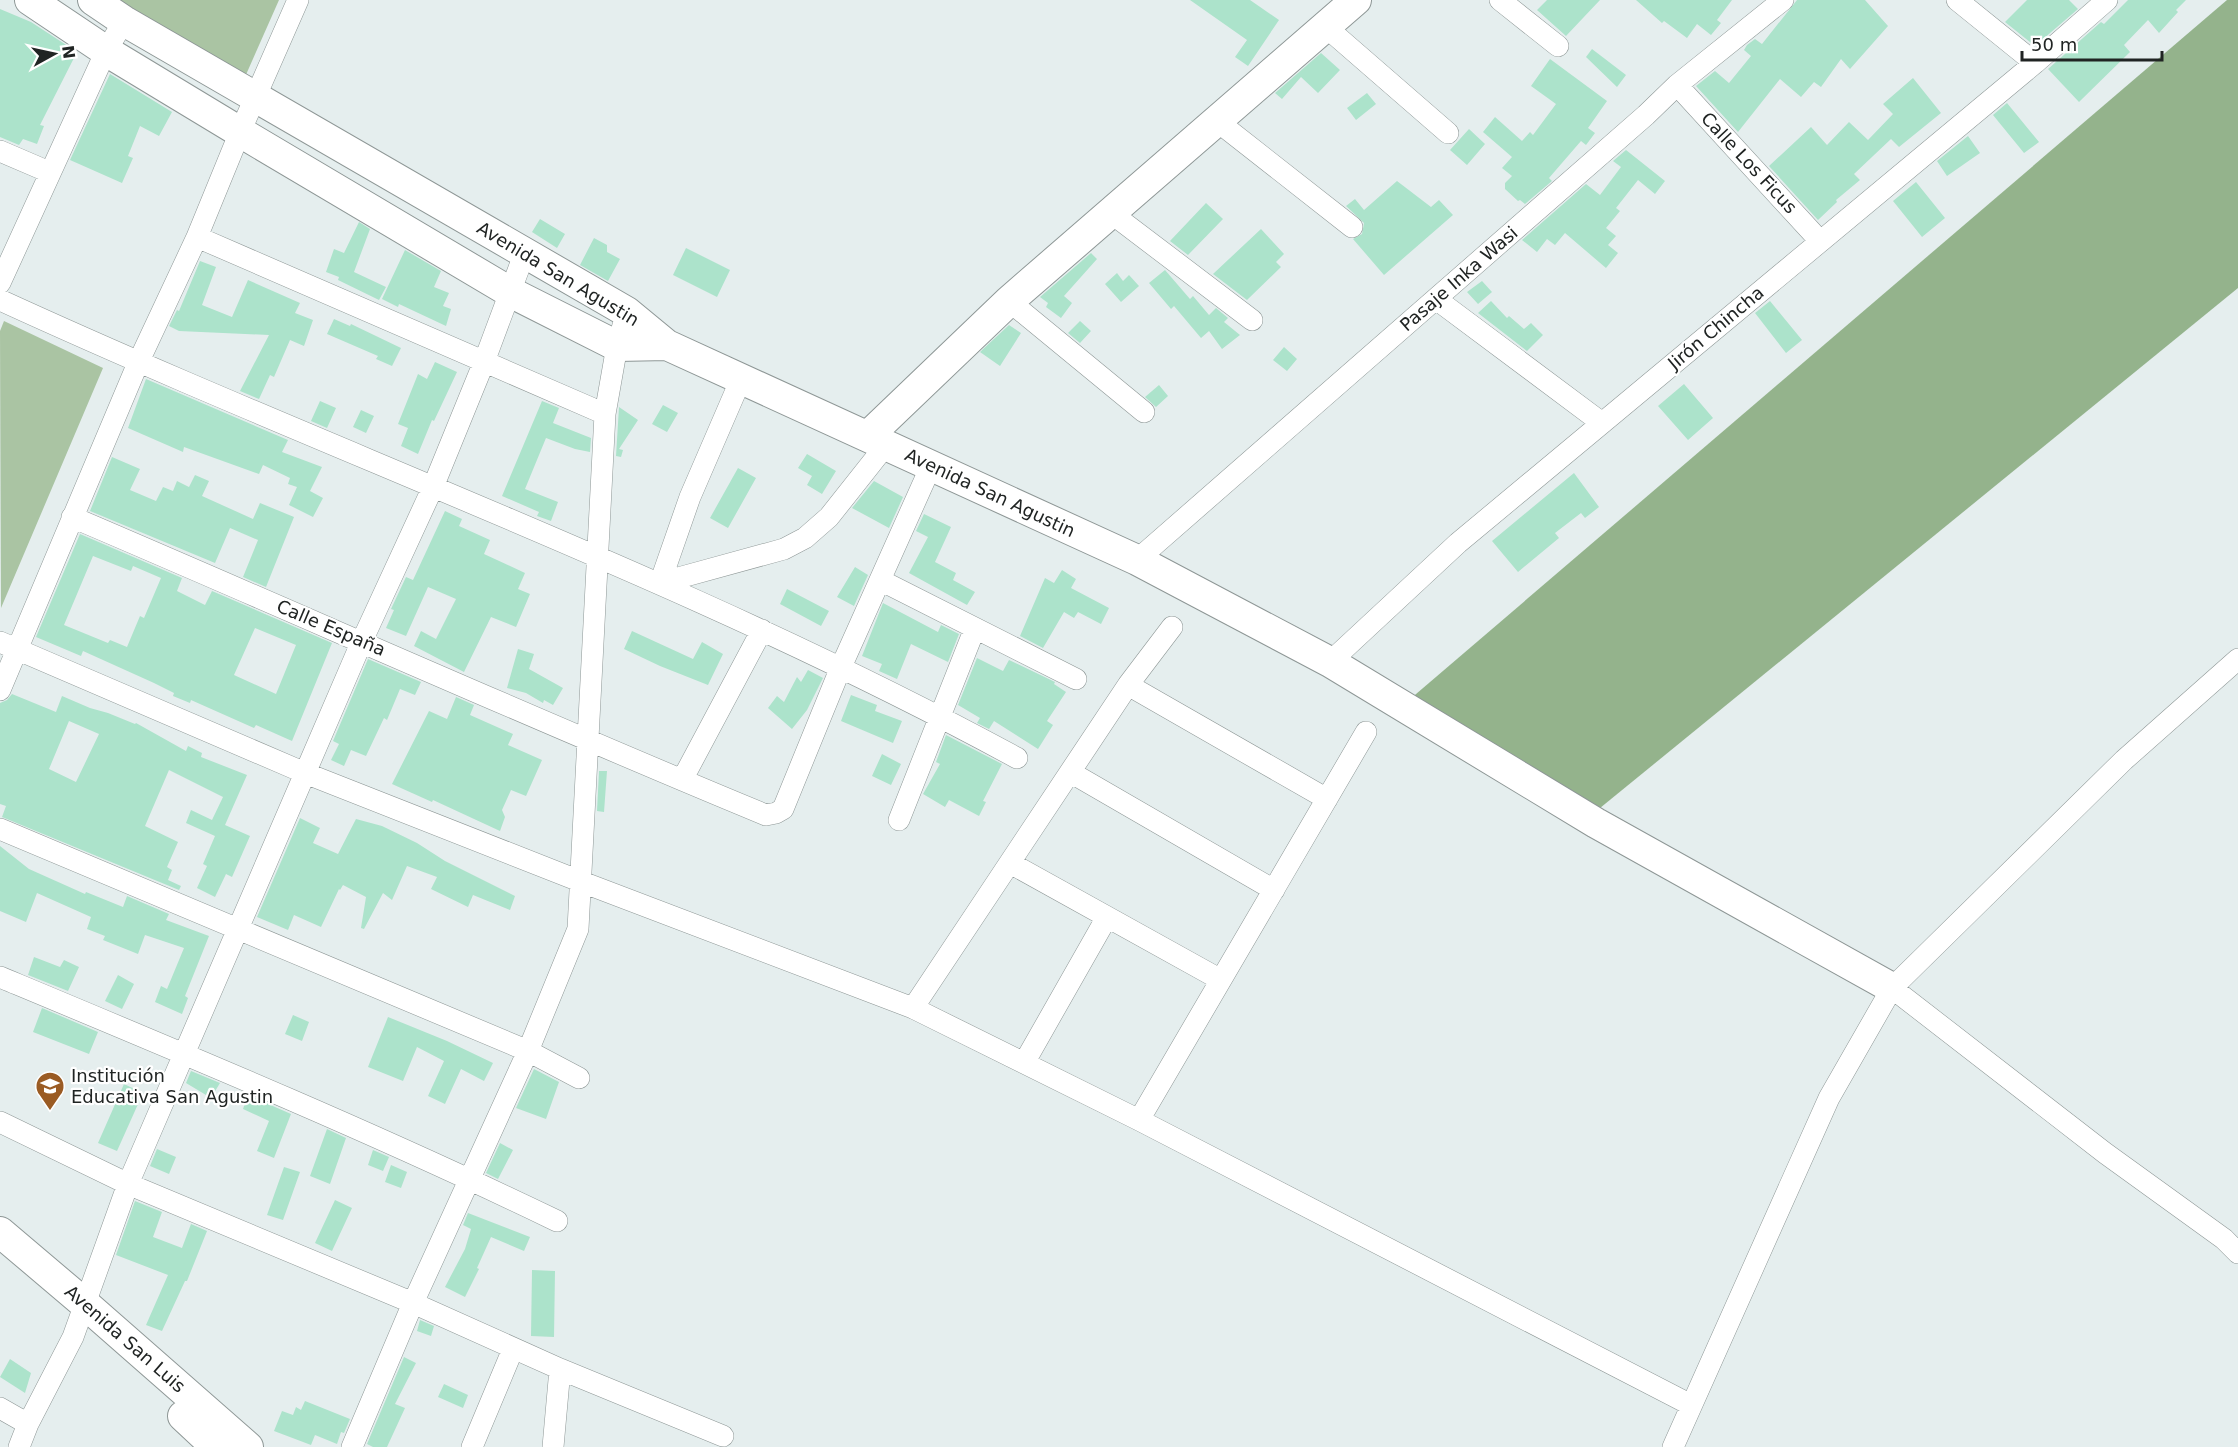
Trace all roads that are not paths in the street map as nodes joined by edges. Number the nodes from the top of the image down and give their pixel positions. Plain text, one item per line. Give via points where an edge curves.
1 (30, 0) edge
2 (93, 0) edge
3 (298, 0) edge
4 (1356, 0) edge
5 (1500, 0) edge
6 (1783, 0) edge
7 (1957, 0) edge
8 (2107, 0) edge
9 (124, 21) junction
10 (1326, 27) junction
11 (1558, 46) dead end
12 (106, 51) junction
13 (2035, 63) junction
14 (1677, 85) junction
15 (255, 97) junction
16 (1217, 121) junction
17 (240, 132) junction
18 (1448, 133) dead end
19 (0, 151) edge
20 (49, 172) junction
21 (1111, 213) junction
22 (1352, 227) dead end
23 (197, 237) junction
24 (1820, 240) junction
25 (525, 252) junction
26 (0, 283) edge
27 (510, 292) junction
28 (1436, 298) junction
29 (0, 300) edge
30 (1009, 301) junction
31 (627, 312) junction
32 (1252, 320) dead end
33 (617, 345) junction
34 (667, 345) junction
35 (484, 362) junction
36 (138, 363) junction
37 (741, 379) junction
38 (1144, 412) dead end
39 (605, 414) junction
40 (1602, 423) junction
41 (877, 441) junction
42 (931, 466) junction
43 (433, 487) junction
44 (72, 517) junction
45 (598, 556) junction
46 (1137, 560) junction
47 (880, 580) junction
48 (660, 583) junction
49 (1172, 627) dead end
50 (975, 628) junction
51 (762, 630) junction
52 (362, 641) junction
53 (9, 647) edge
54 (2238, 659) edge
55 (1330, 662) junction
56 (841, 667) junction
57 (1076, 679) dead end
58 (1128, 685) junction
59 (0, 690) edge
60 (939, 716) junction
61 (1366, 732) dead end
62 (587, 741) junction
63 (1017, 758) dead end
64 (305, 772) junction
65 (1070, 772) junction
66 (682, 780) junction
67 (1327, 799) junction
68 (899, 820) dead end
69 (0, 829) edge
70 (1010, 863) junction
71 (582, 882) junction
72 (1274, 890) junction
73 (1107, 917) junction
74 (237, 929) junction
75 (0, 977) edge
76 (1221, 980) junction
77 (1892, 988) junction
78 (913, 1008) junction
79 (528, 1051) junction
80 (184, 1054) junction
81 (1024, 1063) junction
82 (579, 1078) dead end
83 (1139, 1120) junction
84 (0, 1122) edge
85 (469, 1179) junction
86 (128, 1184) junction
87 (557, 1221) dead end
88 (0, 1232) edge
89 (0, 1252) edge
90 (2238, 1253) edge
91 (413, 1303) junction
92 (82, 1312) junction
93 (513, 1348) junction
94 (560, 1369) junction
95 (1691, 1405) junction
96 (0, 1408) edge
97 (28, 1424) junction
98 (723, 1436) dead end
99 (19, 1447) edge
100 (216, 1447) edge
101 (248, 1447) edge
102 (352, 1447) edge
103 (472, 1447) edge
104 (554, 1447) edge
105 (1673, 1447) edge

1 - 12 street, Avenida San Agustin
2 - 9 street, Avenida San Agustin
3 - 15 street
4 - 10 street
5 - 11 street
6 - 14 street, Pasaje Inka Wasi
7 - 13 street
8 - 13 street, Jirón Chincha
9 - 12 street
9 - 15 street, Avenida San Agustin
10 - 16 street
10 - 18 street
12 - 17 street, Avenida San Agustin
12 - 20 street
13 - 24 street, Jirón Chincha
14 - 24 street, Calle Los Ficus
14 - 28 street, Pasaje Inka Wasi
15 - 17 street
15 - 25 street, Avenida San Agustin
16 - 21 street
16 - 22 street
17 - 23 street
17 - 27 street, Avenida San Agustin
19 - 20 street
20 - 26 street
21 - 30 street
21 - 32 street
23 - 35 street
23 - 36 street
24 - 40 street, Jirón Chincha
25 - 27 street
25 - 31 street, Avenida San Agustin
27 - 33 street, Avenida San Agustin
27 - 35 street
28 - 40 street
28 - 46 street, Pasaje Inka Wasi
29 - 36 street
30 - 38 street
30 - 41 street
31 - 33 street
31 - 34 street, Avenida San Agustin
33 - 34 street
33 - 39 street
34 - 37 street, Avenida San Agustin
35 - 39 street
35 - 43 street
36 - 43 street
36 - 44 street
37 - 41 street, Avenida San Agustin
37 - 48 street via 690,497
39 - 45 street
40 - 55 street, Jirón Chincha via 1458,543
41 - 42 street, Avenida San Agustin
41 - 48 street via 829,517 805,538 784,549
42 - 46 street, Avenida San Agustin
42 - 47 street, Calle España
43 - 45 street
43 - 52 street
44 - 52 street, Calle España
44 - 53 street
45 - 48 street
45 - 62 street
46 - 55 street, Avenida San Agustin
47 - 50 street
47 - 56 street, Calle España
48 - 51 street
49 - 58 street
50 - 57 street
50 - 60 street
51 - 56 street
51 - 66 street
52 - 62 street, Calle España
52 - 64 street
53 - 59 street
53 - 64 street
54 - 77 street via 2124,760
55 - 77 street, Avenida San Agustin via 1596,823
56 - 60 street
56 - 66 street, Calle España via 783,809 766,815
58 - 65 street
58 - 67 street
60 - 63 street
60 - 68 street
61 - 67 street
62 - 66 street, Calle España
62 - 71 street
64 - 71 street
64 - 74 street
65 - 70 street
65 - 72 street
67 - 72 street
69 - 74 street
70 - 73 street
70 - 78 street
71 - 78 street
71 - 79 street via 578,929
72 - 76 street
73 - 76 street
73 - 81 street
74 - 79 street
74 - 80 street
75 - 80 street
76 - 83 street
77 - 90 street
77 - 95 street via 1829,1098
78 - 81 street
79 - 82 street
79 - 85 street
80 - 85 street
80 - 86 street
81 - 83 street
83 - 95 street
84 - 86 street
85 - 87 street
85 - 91 street
86 - 91 street
86 - 92 street
88 - 92 street, Avenida San Luis
89 - 92 street, Avenida San Luis
91 - 93 street
91 - 102 street
92 - 97 street
92 - 100 street, Avenida San Luis
92 - 101 street, Avenida San Luis
93 - 94 street
93 - 103 street
94 - 98 street
94 - 104 street
95 - 105 street
96 - 97 street
97 - 99 street

